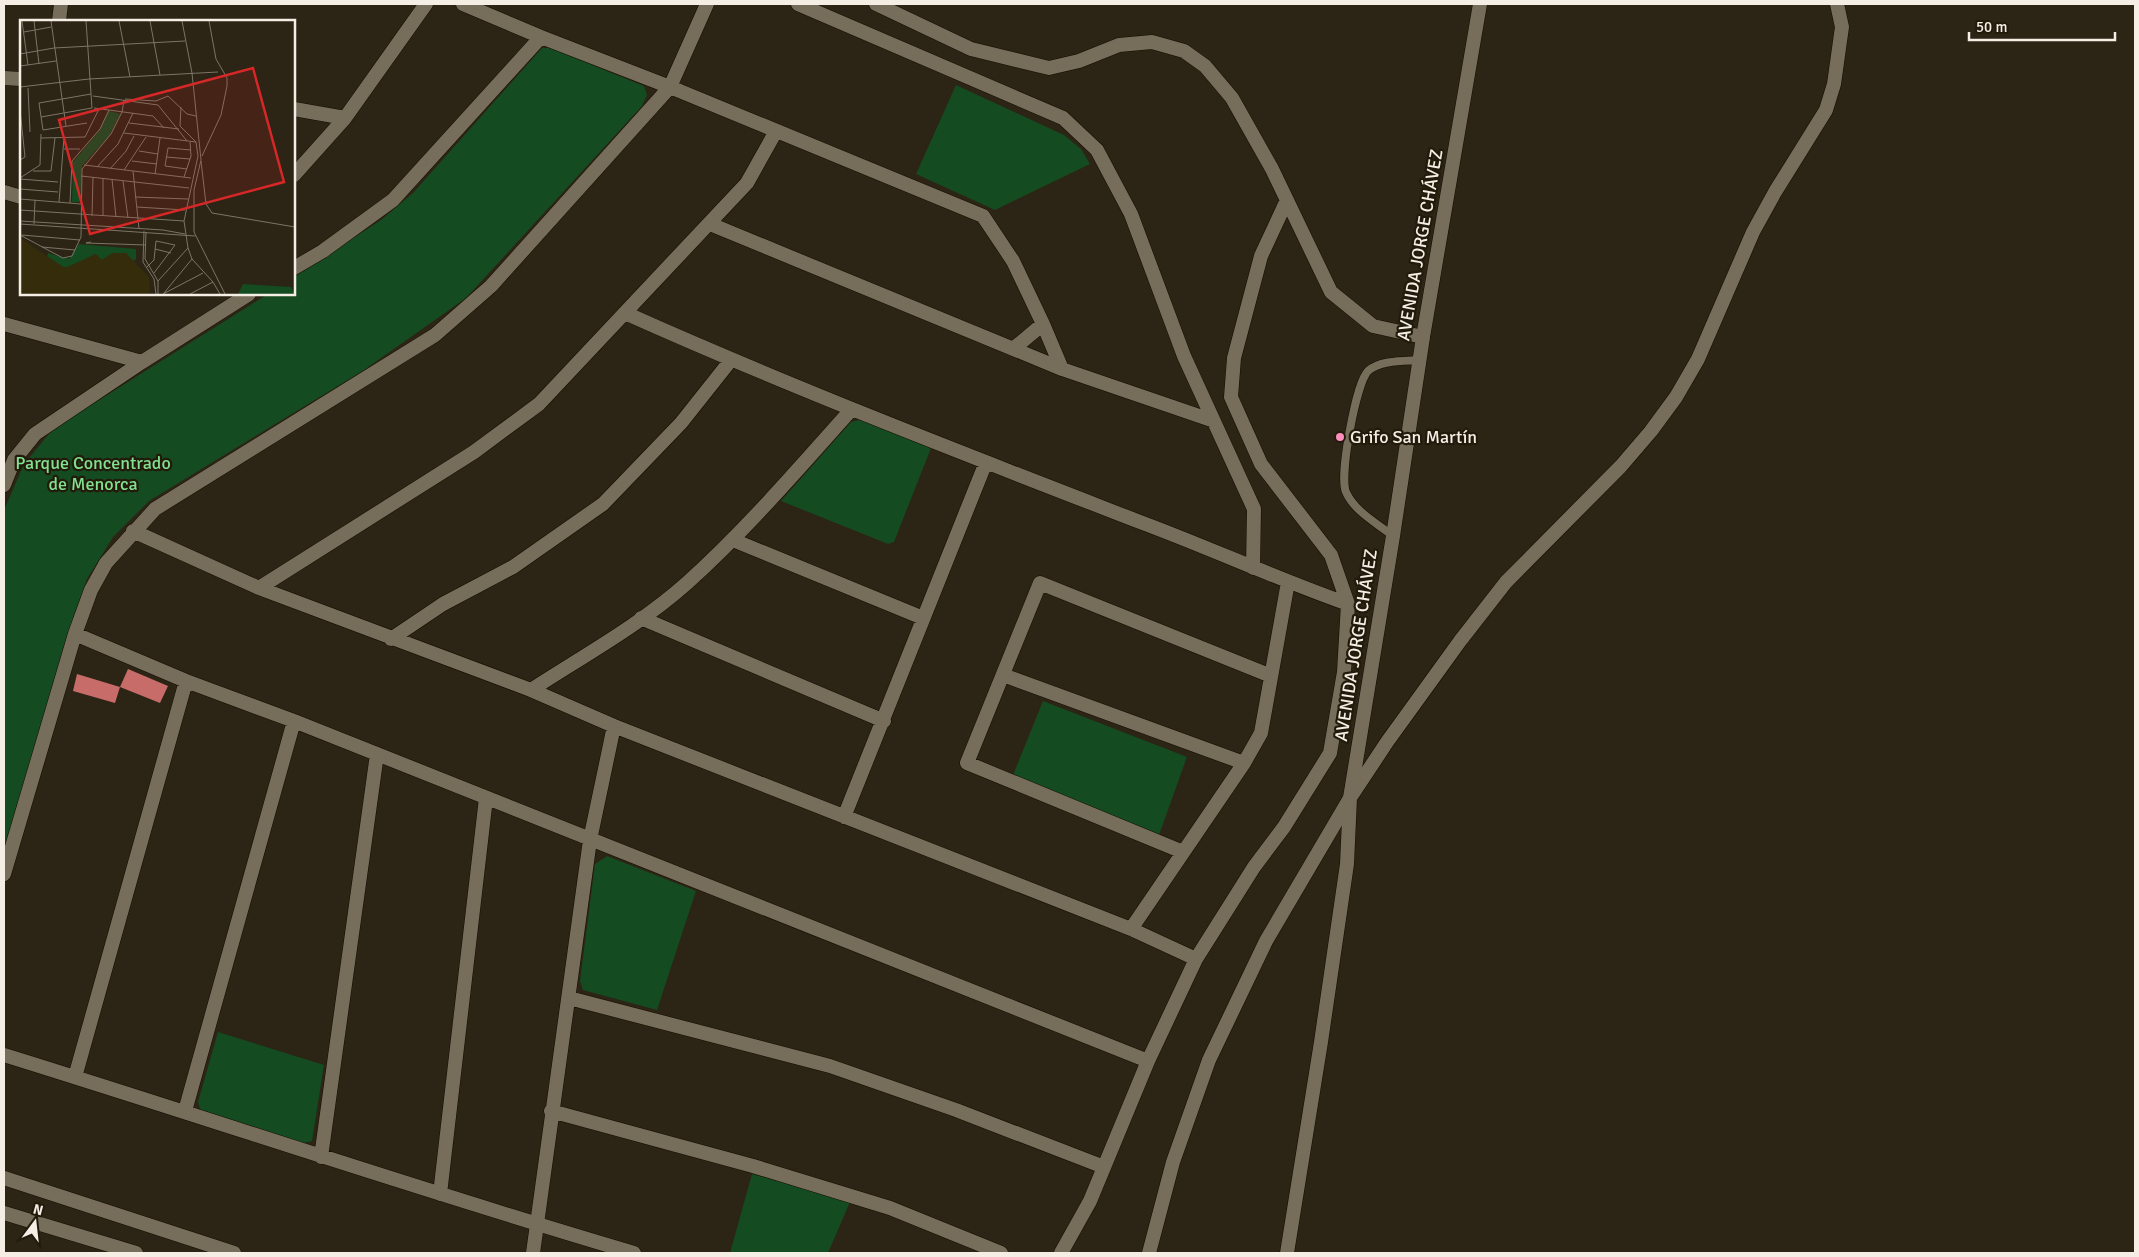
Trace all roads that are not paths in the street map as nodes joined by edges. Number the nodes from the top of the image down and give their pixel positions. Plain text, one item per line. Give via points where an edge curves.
1 (61, 4) edge
2 (426, 4) edge
3 (463, 4) edge
4 (707, 4) edge
5 (798, 4) edge
6 (876, 4) edge
7 (1480, 4) edge
8 (1837, 4) edge
9 (59, 20) edge
10 (541, 38) junction
11 (4, 78) edge
12 (20, 79) edge
13 (670, 87) junction
14 (295, 109) edge
15 (345, 118) junction
16 (776, 131) junction
17 (295, 174) edge
18 (4, 193) edge
19 (20, 198) edge
20 (1287, 200) junction
21 (710, 224) junction
22 (295, 267) edge
23 (247, 295) edge
24 (626, 313) junction
25 (4, 324) edge
26 (1043, 324) junction
27 (1423, 337) junction
28 (1013, 349) junction
29 (731, 360) junction
30 (1420, 360) junction
31 (142, 362) junction
32 (1062, 369) junction
33 (851, 410) junction
34 (1214, 421) junction
35 (986, 462) junction
36 (4, 485) edge
37 (133, 532) junction
38 (1393, 536) junction
39 (733, 540) junction
40 (1253, 568) junction
41 (1288, 582) junction
42 (259, 588) junction
43 (1348, 604) junction
44 (641, 618) junction
45 (923, 618) junction
46 (75, 634) junction
47 (391, 639) junction
48 (1003, 675) junction
49 (1271, 676) junction
50 (186, 681) junction
51 (531, 690) junction
52 (884, 721) junction
53 (294, 722) junction
54 (614, 726) junction
55 (377, 754) junction
56 (1244, 763) junction
57 (486, 798) junction
58 (1350, 798) junction
59 (844, 817) junction
60 (590, 840) junction
61 (1183, 852) junction
62 (4, 874) edge
63 (1131, 929) junction
64 (1196, 959) junction
65 (569, 998) junction
66 (4, 1054) edge
67 (1148, 1061) junction
68 (75, 1077) junction
69 (186, 1111) junction
70 (551, 1111) junction
71 (321, 1156) junction
72 (1104, 1167) junction
73 (4, 1178) edge
74 (440, 1194) junction
75 (4, 1213) edge
76 (537, 1225) junction
77 (136, 1253) edge
78 (234, 1253) edge
79 (533, 1253) edge
80 (634, 1253) edge
81 (1001, 1253) edge
82 (1061, 1253) edge
83 (1149, 1253) edge
84 (1287, 1253) edge

1 - 9 street
2 - 15 street
3 - 10 street
4 - 13 street
5 - 34 street via 1063,118 1097,150 1131,214 1184,356
6 - 20 street via 971,49 1049,68 1119,45 1152,42 1184,50 1205,66 1232,98
7 - 27 street, AVENIDA JORGE CHÁVEZ
8 - 58 street via 1842,27 1834,84 1826,110 1753,232 1706,342 1676,397 1621,466 1506,582 1387,742
10 - 13 street
10 - 22 street via 393,200
11 - 12 street
13 - 16 street
13 - 37 street via 491,286 435,335 155,509
14 - 15 street
15 - 17 street
16 - 21 street via 747,183
16 - 26 street via 983,216 1013,261
18 - 19 street
20 - 27 street via 1331,292 1373,326
20 - 43 street via 1261,256 1234,358 1231,397 1261,464 1331,555
21 - 24 street
21 - 28 street
23 - 31 street
24 - 29 street
24 - 42 street via 539,404 474,452
25 - 31 street
26 - 28 street
26 - 32 street
27 - 30 street, AVENIDA JORGE CHÁVEZ
28 - 32 street
29 - 33 street
29 - 47 street via 681,423 603,504 513,567 443,604
30 - 38 street, AVENIDA JORGE CHÁVEZ
30 - 38 lane via 1376,365 1367,372 1359,388 1343,472 1346,492 1358,508
31 - 36 street via 35,434 14,460
32 - 34 street
33 - 35 street
33 - 39 street
34 - 40 street via 1254,509
35 - 40 street
35 - 45 street
37 - 42 street
37 - 46 street via 106,563 91,590
38 - 58 street, AVENIDA JORGE CHÁVEZ
39 - 44 street via 685,584
39 - 45 street
40 - 41 street
41 - 43 street
41 - 49 street
42 - 47 street
43 - 64 street via 1344,672 1330,753
44 - 51 street
44 - 52 street
45 - 52 street
46 - 50 street
46 - 62 street
47 - 51 street
48 - 49 street via 1040,583
48 - 56 street
48 - 61 street via 967,763
49 - 56 street via 1261,733
50 - 53 street
50 - 68 street
51 - 54 street
52 - 59 street
53 - 55 street
53 - 69 street
54 - 59 street
54 - 60 street
55 - 57 street
55 - 71 street
56 - 61 street
57 - 60 street
57 - 74 street
58 - 83 street, AVENIDA JORGE CHÁVEZ via 1266,941 1209,1060 1173,1162
58 - 84 street via 1347,864
59 - 63 street
60 - 65 street
60 - 67 street
61 - 63 street
63 - 64 street
64 - 67 street
65 - 70 street
65 - 72 street via 830,1066
66 - 68 street
67 - 72 street
68 - 69 street
69 - 71 street
70 - 76 street
70 - 81 street via 753,1166 890,1208
71 - 74 street
72 - 82 street via 1090,1201
73 - 78 street
74 - 76 street
75 - 77 street
76 - 79 street
76 - 80 street

